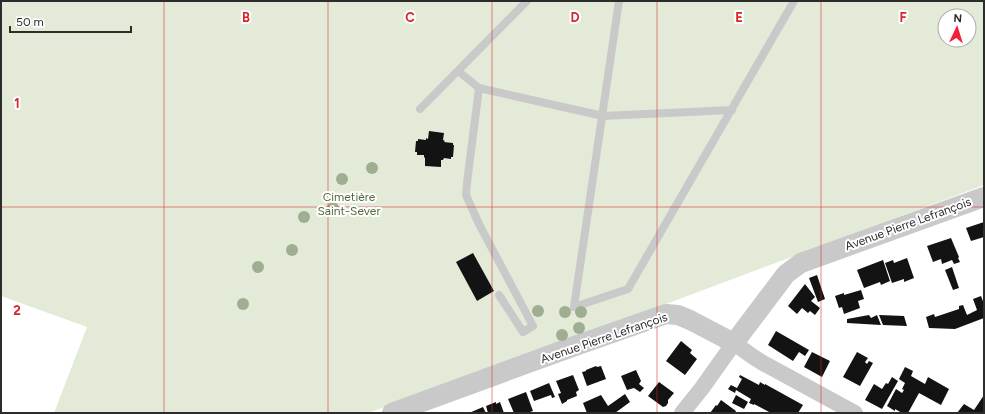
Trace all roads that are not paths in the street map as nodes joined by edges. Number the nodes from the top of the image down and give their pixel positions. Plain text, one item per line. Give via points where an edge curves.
1 (527, 1) edge
2 (619, 1) edge
3 (794, 1) edge
4 (458, 71) junction
5 (479, 88) junction
6 (420, 109) dead end
7 (732, 110) junction
8 (603, 116) junction
9 (984, 197) edge
10 (499, 295) dead end
11 (734, 343) junction
12 (392, 413) edge
13 (682, 413) edge
14 (855, 413) edge

1 - 4 lane
2 - 8 lane
3 - 7 lane
4 - 5 lane
4 - 6 lane
5 - 8 lane
5 - 10 lane via 466,195 533,326 523,332
7 - 8 lane
7 - 8 lane via 628,289 574,307
9 - 11 street, Avenue Pierre Lefrançois via 801,263 786,274
11 - 12 street, Avenue Pierre Lefrançois via 690,320 666,314
11 - 13 street
11 - 14 street via 763,363

